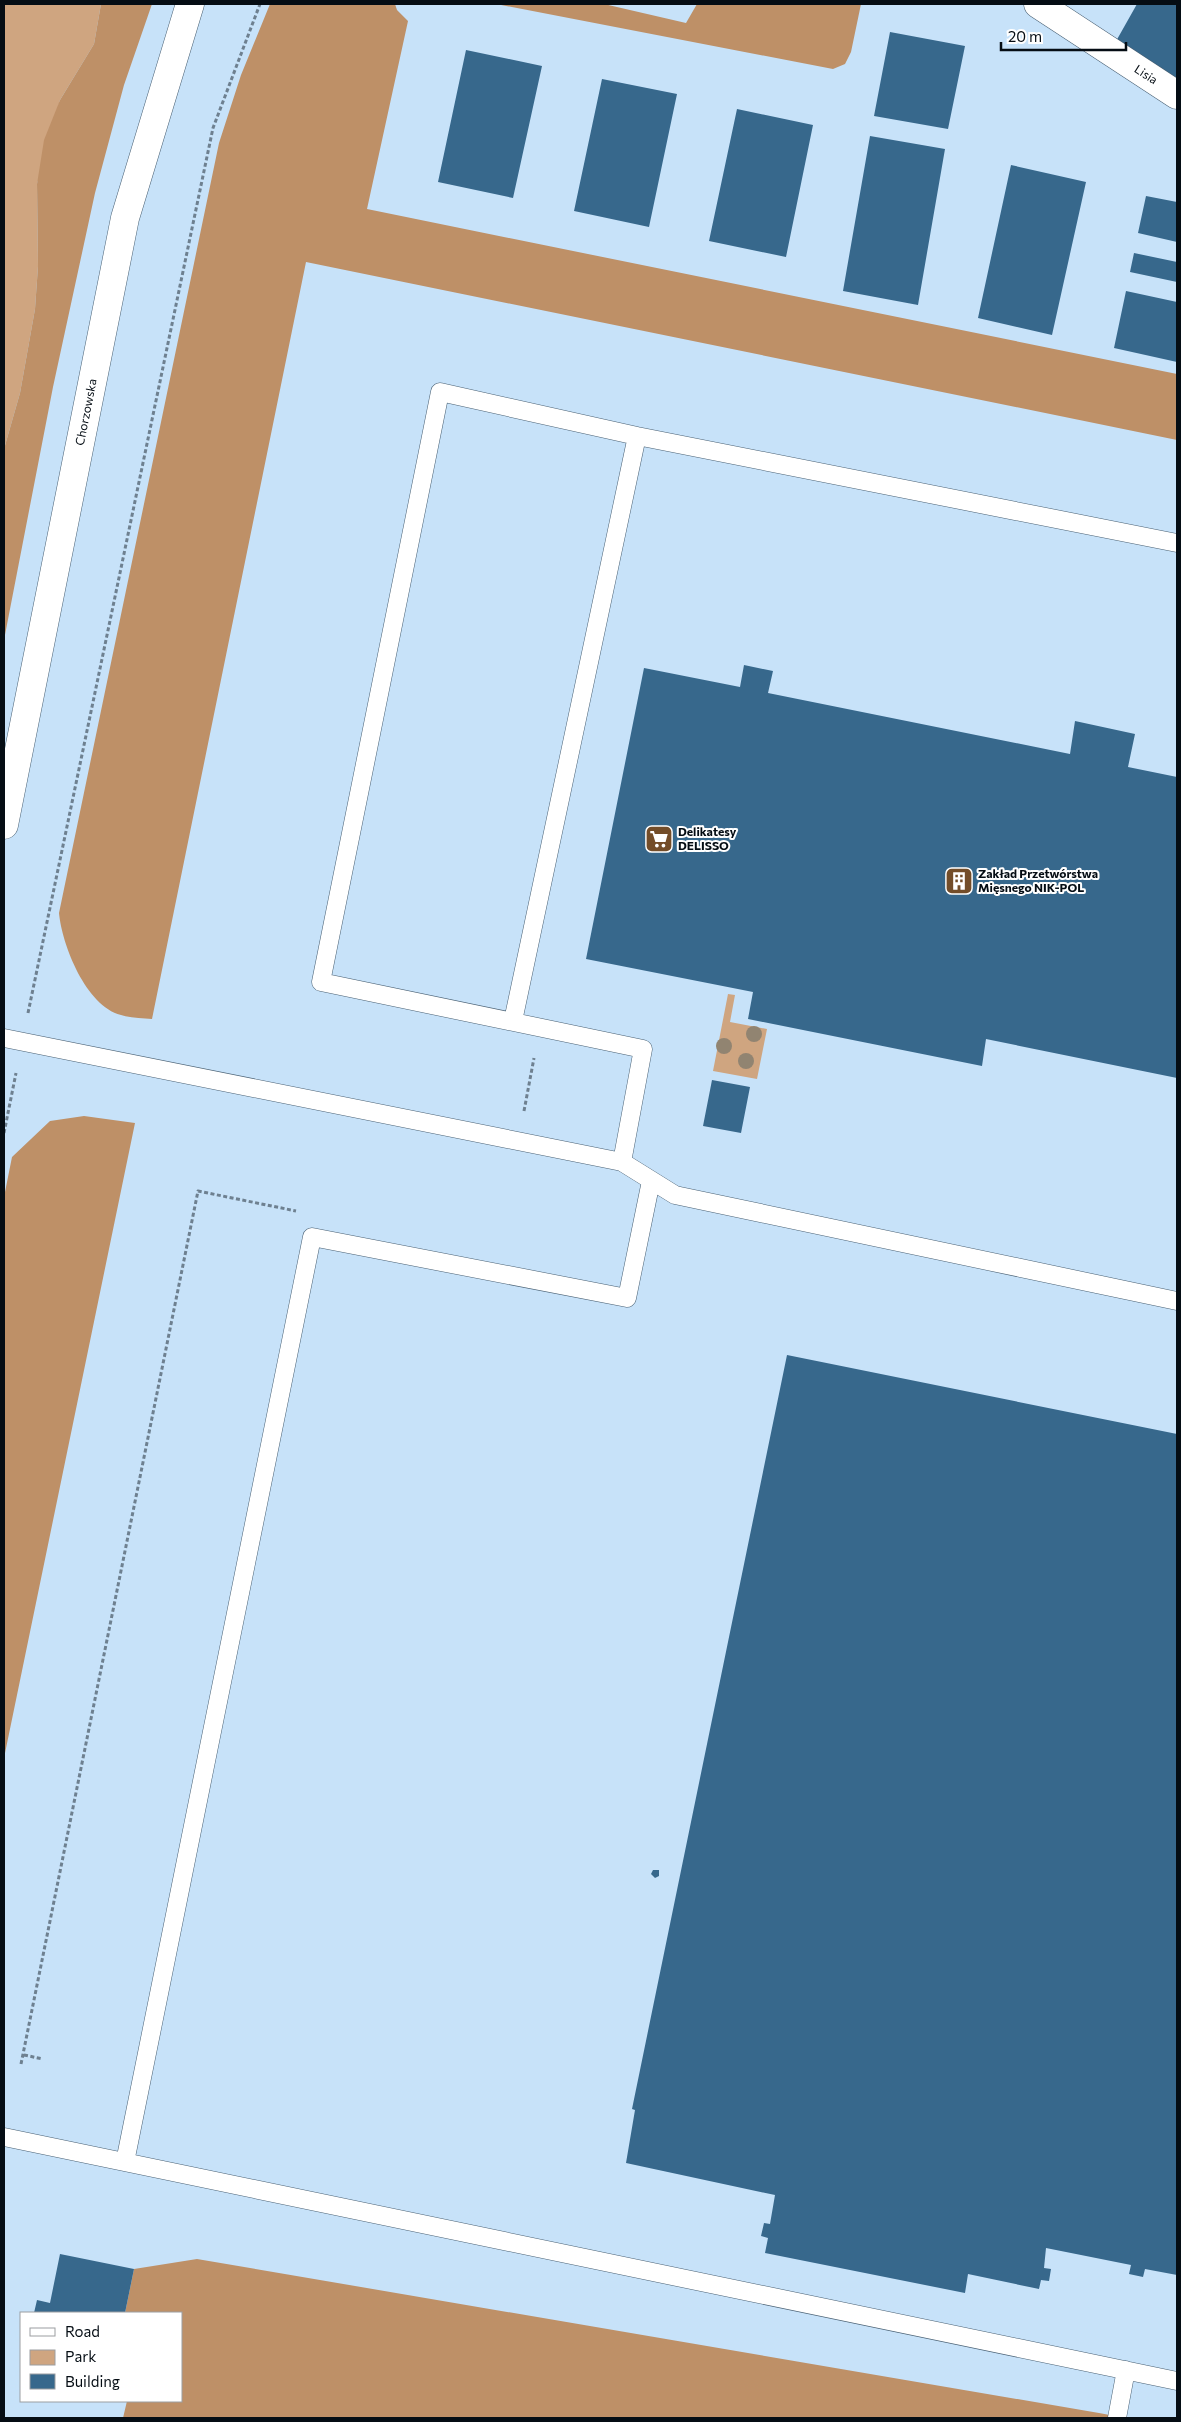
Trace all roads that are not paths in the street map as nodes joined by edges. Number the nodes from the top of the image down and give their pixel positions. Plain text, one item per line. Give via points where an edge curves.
1 (190, 4) edge
2 (1038, 4) edge
3 (1177, 95) edge
4 (637, 436) junction
5 (1177, 543) edge
6 (4, 826) edge
7 (513, 1021) junction
8 (4, 1038) edge
9 (622, 1162) junction
10 (651, 1181) junction
11 (1177, 1301) edge
12 (4, 2137) edge
13 (126, 2162) junction
14 (1126, 2370) junction
15 (1177, 2381) edge
16 (1117, 2418) edge

1 - 6 street, Chorzowska via 125,218
2 - 3 street, Lisia
4 - 5 lane
4 - 7 lane
4 - 7 lane via 440,392 321,982
7 - 9 lane via 643,1049
8 - 9 lane
9 - 10 lane
10 - 11 lane via 676,1195
10 - 13 lane via 628,1298 312,1237
12 - 13 lane
13 - 14 lane
14 - 15 lane
14 - 16 lane

